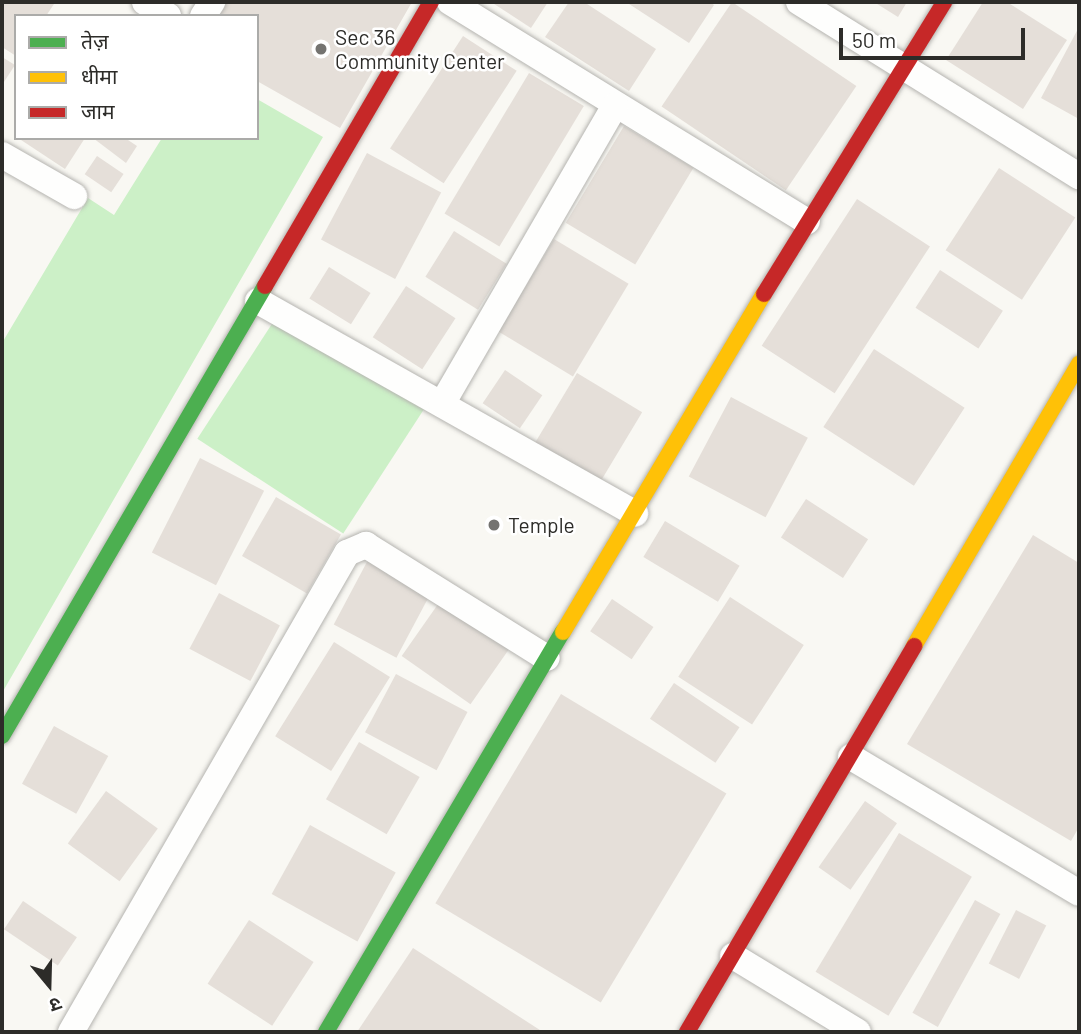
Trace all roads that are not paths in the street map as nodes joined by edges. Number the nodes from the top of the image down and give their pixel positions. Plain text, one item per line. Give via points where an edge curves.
1 (145, 2) edge
2 (431, 2) edge
3 (450, 2) edge
4 (799, 2) edge
5 (944, 2) edge
6 (165, 14) edge
7 (906, 68) junction
8 (615, 105) junction
9 (2, 155) edge
10 (1079, 176) edge
11 (74, 196) dead end
12 (807, 222) junction
13 (258, 301) junction
14 (1079, 363) edge
15 (442, 404) junction
16 (635, 513) junction
17 (547, 658) junction
18 (2, 736) edge
19 (851, 757) junction
20 (1079, 892) edge
21 (733, 956) junction
22 (71, 1032) edge
23 (326, 1032) edge
24 (687, 1032) edge
25 (858, 1032) edge

1 - 6 street
2 - 13 street
3 - 8 street
4 - 7 street
5 - 7 street
7 - 10 street
7 - 12 street
8 - 12 street
8 - 15 street
9 - 11 street
12 - 16 street
13 - 15 street
13 - 18 street
14 - 19 street
15 - 16 street
16 - 17 street
17 - 22 street via 366,545 347,553
17 - 23 street
19 - 20 street
19 - 21 street
21 - 24 street
21 - 25 street

